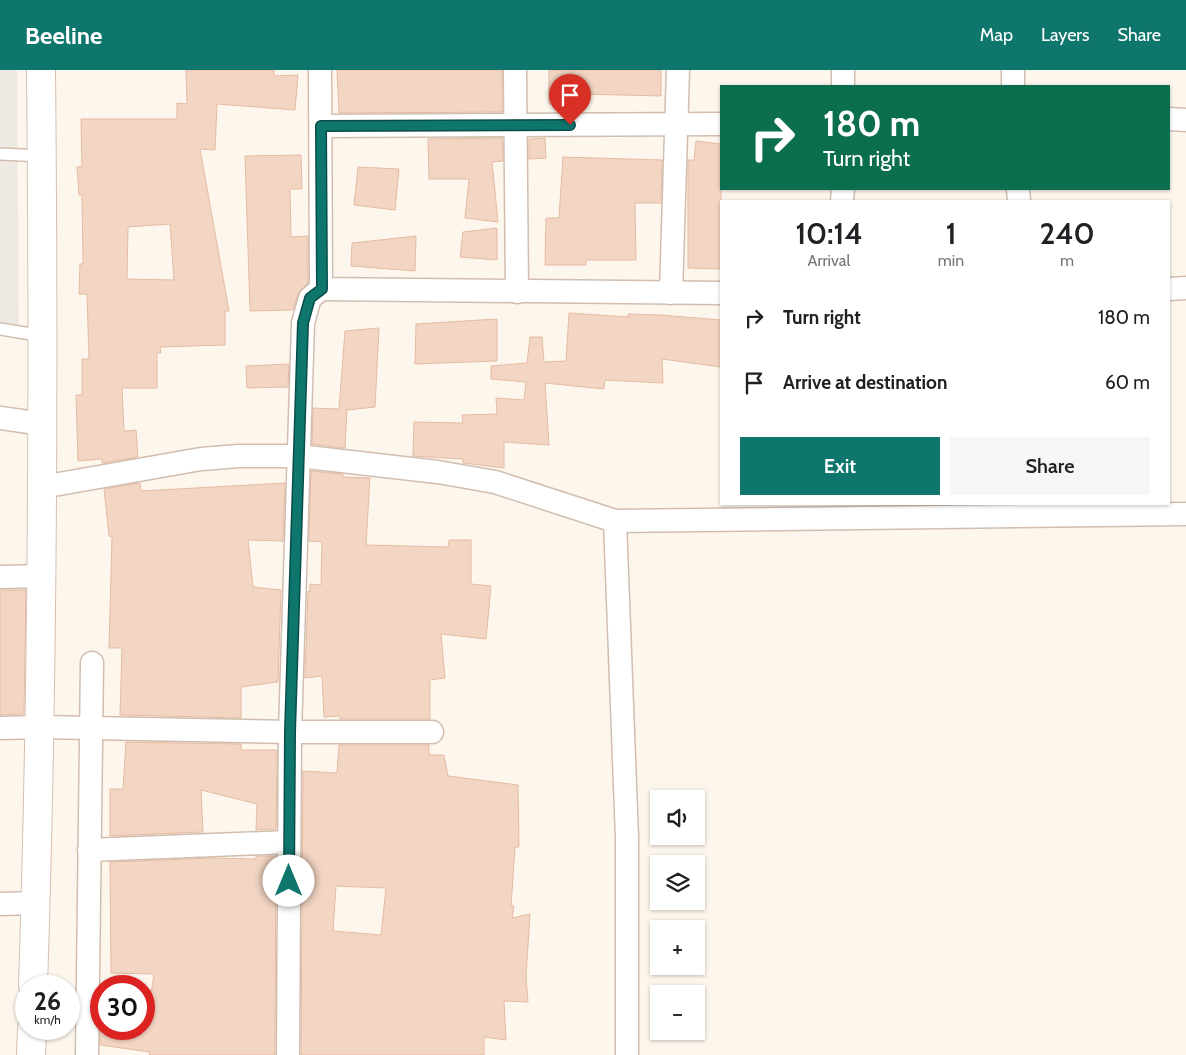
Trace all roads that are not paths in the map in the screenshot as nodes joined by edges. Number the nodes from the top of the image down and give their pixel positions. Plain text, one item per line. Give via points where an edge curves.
1 (41, 70) edge
2 (320, 70) edge
3 (516, 70) edge
4 (678, 70) edge
5 (842, 70) edge
6 (1013, 70) edge
7 (843, 85) edge
8 (1013, 85) edge
9 (1170, 119) edge
10 (1186, 120) edge
11 (720, 124) edge
12 (516, 125) junction
13 (678, 125) junction
14 (321, 126) junction
15 (0, 154) edge
16 (42, 156) junction
17 (1186, 288) edge
18 (322, 289) junction
19 (1170, 289) edge
20 (517, 292) junction
21 (720, 292) edge
22 (672, 293) junction
23 (0, 329) edge
24 (43, 336) junction
25 (0, 418) edge
26 (43, 424) junction
27 (298, 456) junction
28 (42, 487) junction
29 (1186, 514) edge
30 (615, 521) junction
31 (42, 576) junction
32 (0, 577) edge
33 (92, 663) dead end
34 (41, 726) junction
35 (0, 728) edge
36 (90, 728) junction
37 (290, 732) junction
38 (432, 732) dead end
39 (289, 842) junction
40 (89, 850) junction
41 (36, 903) junction
42 (0, 904) edge
43 (33, 975) edge
44 (32, 1040) edge
45 (31, 1055) edge
46 (87, 1055) edge
47 (288, 1055) edge
48 (627, 1055) edge

1 - 16 main road
2 - 14 street
3 - 12 street
4 - 13 street
5 - 7 street
6 - 8 street
9 - 10 street
11 - 13 street
12 - 13 street
12 - 14 street
12 - 20 street
13 - 22 street
14 - 18 street
15 - 16 lane
16 - 24 main road
17 - 19 street
18 - 20 street
18 - 27 street via 310,298 303,323
20 - 22 street
21 - 22 street
23 - 24 lane
24 - 26 main road
25 - 26 street
26 - 28 main road
27 - 28 street via 201,459
27 - 30 street via 495,482
27 - 37 street
28 - 31 main road
29 - 30 street
30 - 48 street via 627,838
31 - 32 street
31 - 34 main road
33 - 36 street
34 - 35 street
34 - 36 street
34 - 41 main road
36 - 37 street
36 - 40 street
37 - 38 street
37 - 39 street
39 - 40 street
39 - 47 street
40 - 46 street
41 - 42 street
41 - 43 main road
44 - 45 main road

